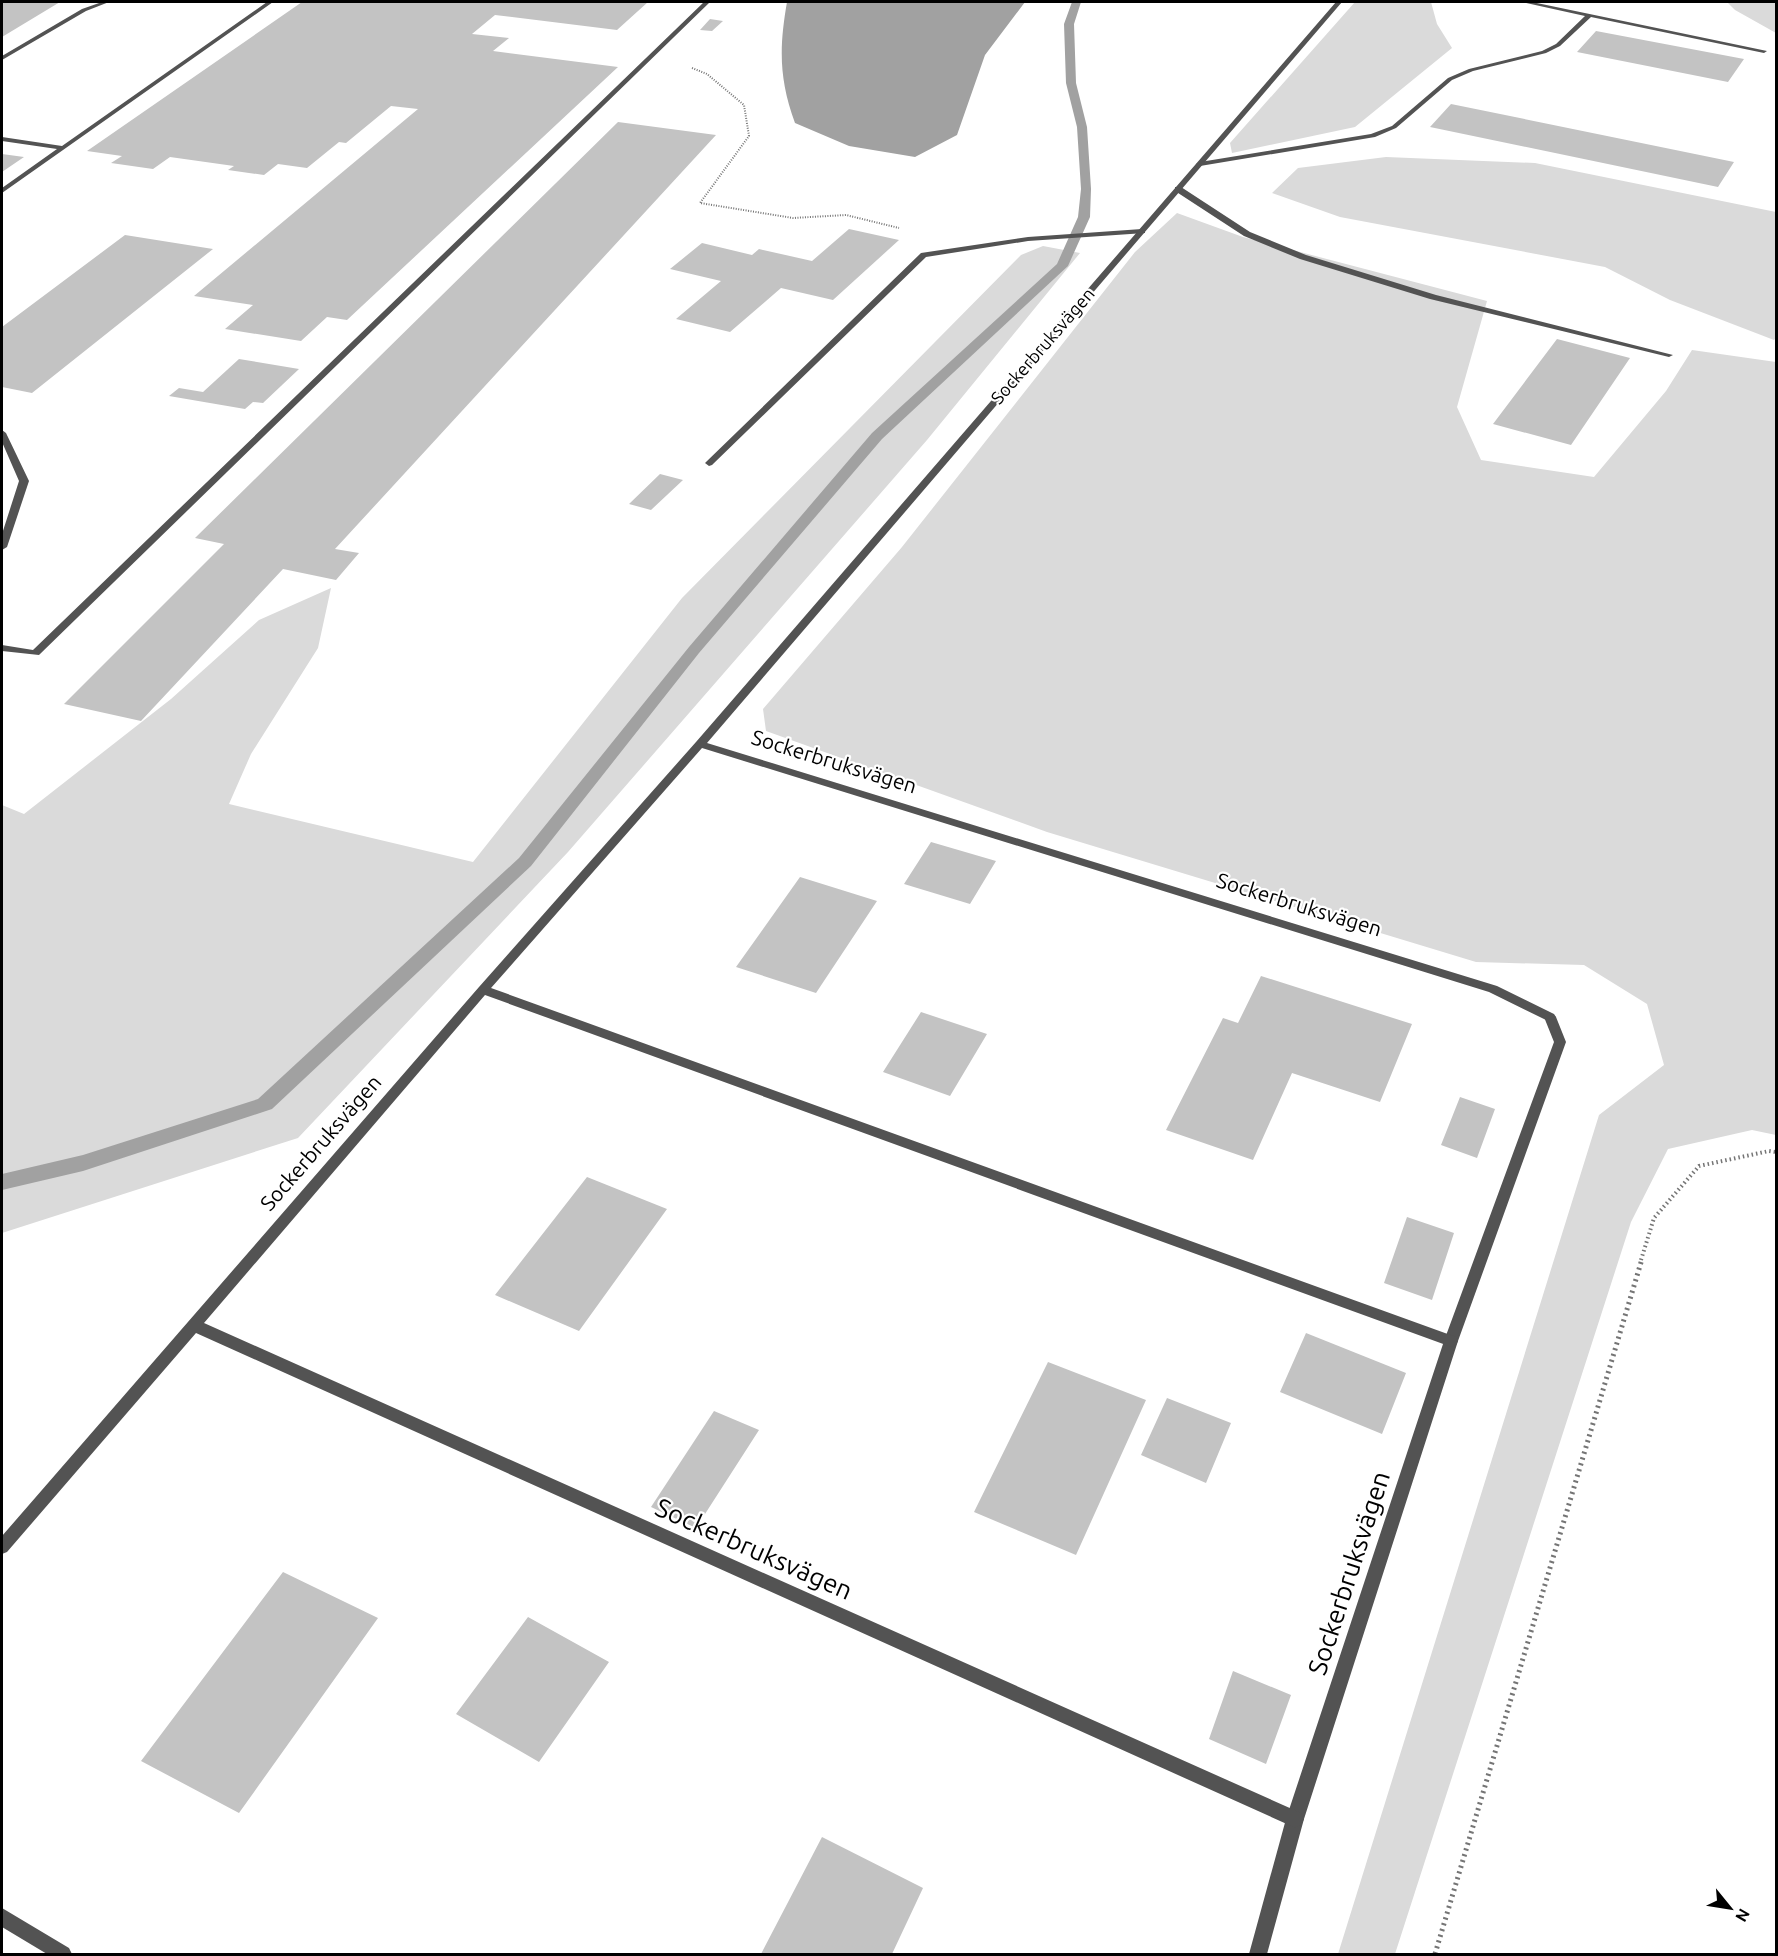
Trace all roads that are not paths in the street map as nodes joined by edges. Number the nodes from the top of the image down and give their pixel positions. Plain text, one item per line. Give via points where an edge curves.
1 (106, 2) edge
2 (270, 2) edge
3 (707, 2) edge
4 (1339, 2) edge
5 (1525, 2) edge
6 (1589, 16) junction
7 (1764, 51) dead end
8 (2, 58) edge
9 (2, 139) edge
10 (63, 148) junction
11 (1200, 164) junction
12 (1178, 189) junction
13 (2, 191) edge
14 (1142, 231) junction
15 (1669, 355) dead end
16 (2, 433) edge
17 (710, 463) dead end
18 (2, 547) edge
19 (2, 648) edge
20 (700, 744) junction
21 (483, 990) junction
22 (193, 1325) junction
23 (1451, 1341) junction
24 (2, 1547) edge
25 (1295, 1820) junction
26 (2, 1917) edge
27 (63, 1954) edge
28 (1258, 1954) edge

1 - 8 street via 84,10
2 - 10 street
3 - 19 street via 35,653
4 - 11 street, Sockerbruksvägen
5 - 6 street
6 - 7 street
6 - 11 street via 1558,45 1544,52 1450,79 1394,127 1373,136
9 - 10 street
10 - 13 street
11 - 12 street, Sockerbruksvägen
12 - 14 street, Sockerbruksvägen
12 - 15 street via 1247,234 1303,257 1433,297
14 - 17 street via 1028,239 924,255
14 - 20 street, Sockerbruksvägen
16 - 18 street via 24,481
20 - 21 street, Sockerbruksvägen
20 - 23 street, Sockerbruksvägen via 1493,989 1550,1017 1560,1042
21 - 22 street, Sockerbruksvägen
21 - 23 street
22 - 24 street, Sockerbruksvägen
22 - 25 street, Sockerbruksvägen
23 - 25 street, Sockerbruksvägen
25 - 28 street, Sockerbruksvägen
26 - 27 street

